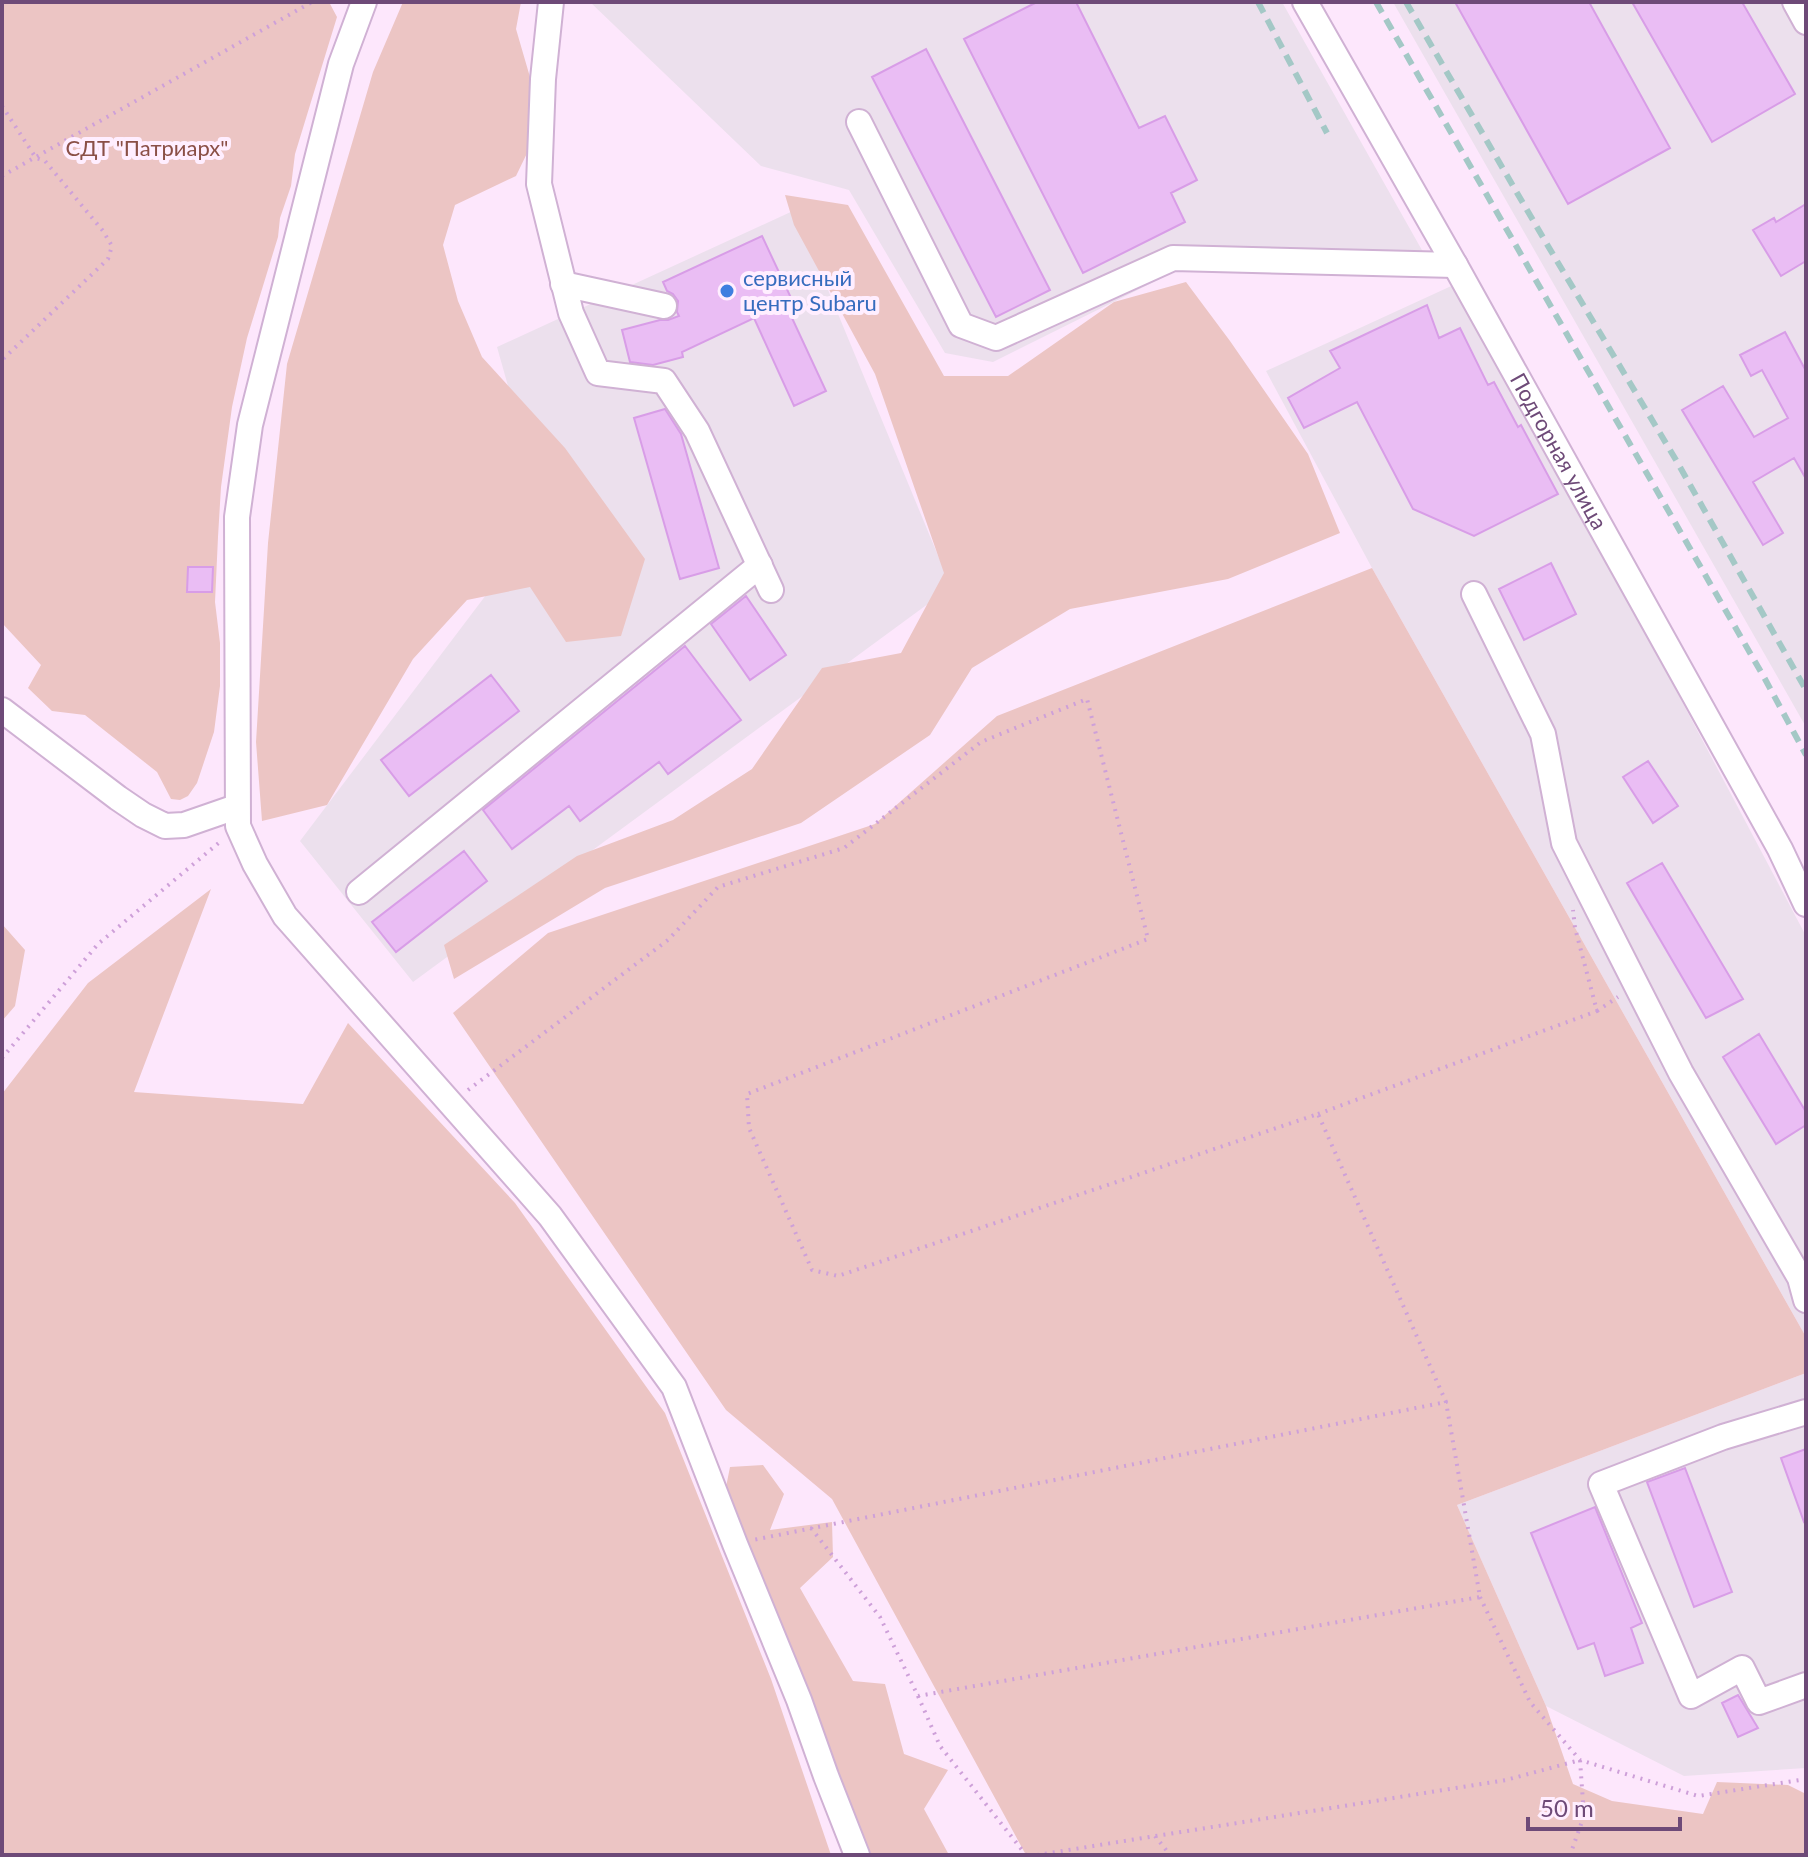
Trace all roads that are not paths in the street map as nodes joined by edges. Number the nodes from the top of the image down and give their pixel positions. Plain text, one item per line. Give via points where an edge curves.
1 (364, 2) edge
2 (551, 2) edge
3 (1305, 2) edge
4 (1795, 2) edge
5 (1806, 22) edge
6 (859, 122) dead end
7 (1455, 265) junction
8 (563, 284) junction
9 (664, 306) dead end
10 (760, 565) junction
11 (771, 590) dead end
12 (1474, 594) dead end
13 (2, 710) edge
14 (237, 816) junction
15 (359, 892) dead end
16 (1806, 904) edge
17 (1806, 1300) edge
18 (1806, 1412) edge
19 (1806, 1685) edge
20 (857, 1855) edge

1 - 14 street via 341,64 248,439 237,517
2 - 8 street via 539,184
3 - 7 street, Подгорная улица
4 - 5 street
6 - 7 street via 961,325 996,338 1173,258
7 - 16 street, Подгорная улица
8 - 9 street
8 - 10 street via 598,373 664,381 697,431
10 - 11 street
10 - 15 street
12 - 17 street via 1543,734 1564,843 1681,1073 1800,1278
13 - 14 street via 118,798 165,826
14 - 20 street via 255,864 285,916 550,1216 674,1387
18 - 19 street via 1601,1484 1691,1696 1742,1668 1759,1702

